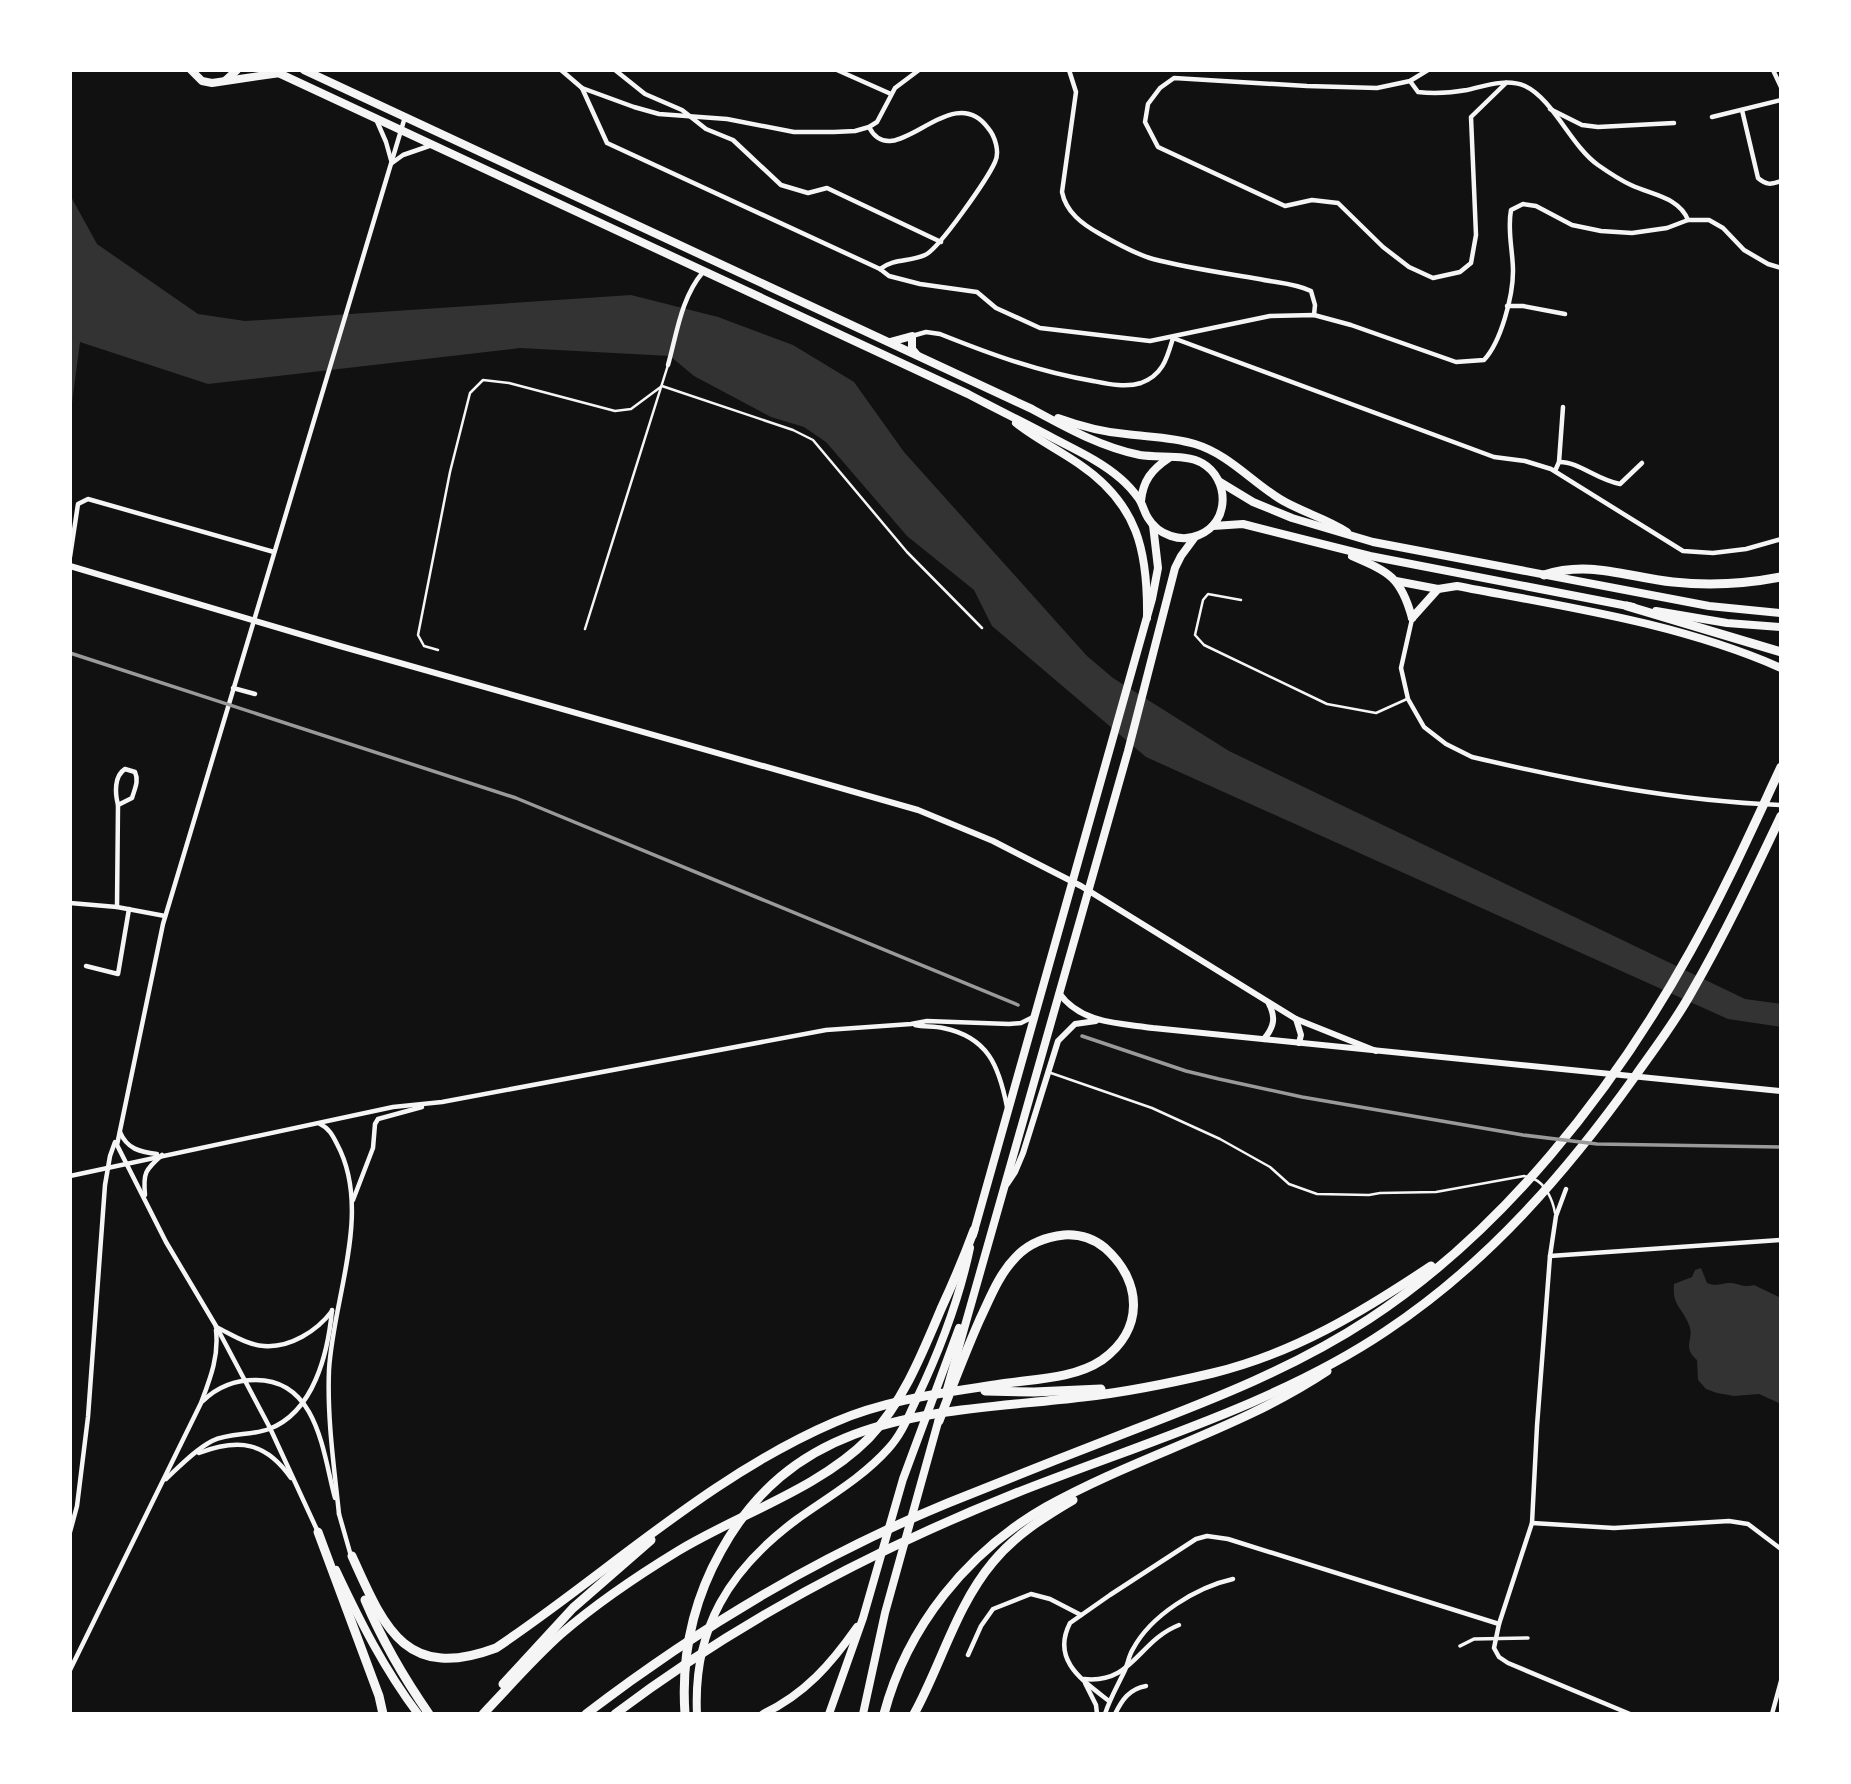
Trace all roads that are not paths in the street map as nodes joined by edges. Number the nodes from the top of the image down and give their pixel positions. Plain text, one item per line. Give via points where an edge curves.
1 (191, 70) edge
2 (237, 70) edge
3 (304, 70) edge
4 (561, 70) edge
5 (615, 70) edge
6 (838, 70) edge
7 (919, 70) edge
8 (1069, 70) edge
9 (1428, 70) edge
10 (1773, 70) edge
11 (276, 72) edge
12 (1410, 81) junction
13 (217, 83) junction
14 (1506, 83) junction
15 (1781, 86) edge
16 (582, 88) junction
17 (891, 94) junction
18 (1781, 100) edge
19 (1549, 108) junction
20 (1741, 110) junction
21 (690, 116) junction
22 (405, 117) junction
23 (1712, 117) dead end
24 (376, 118) junction
25 (1674, 123) dead end
26 (869, 127) junction
27 (401, 130) junction
28 (433, 145) junction
29 (391, 163) junction
30 (1781, 181) edge
31 (1688, 220) junction
32 (941, 242) junction
33 (1781, 268) edge
34 (880, 269) junction
35 (704, 271) junction
36 (1507, 306) junction
37 (1565, 314) dead end
38 (1314, 315) junction
39 (912, 336) junction
40 (1174, 338) junction
41 (887, 342) junction
42 (918, 356) junction
43 (668, 365) joint
44 (662, 386) junction
45 (1563, 407) dead end
46 (1032, 409) junction
47 (1006, 414) junction
48 (1169, 458) junction
49 (1559, 462) junction
50 (1642, 463) dead end
51 (1555, 471) junction
52 (1220, 482) junction
53 (1142, 501) junction
54 (1153, 526) junction
55 (1213, 526) junction
56 (1195, 537) junction
57 (1354, 537) junction
58 (1781, 539) edge
59 (1334, 548) junction
60 (274, 552) junction
61 (70, 558) edge
62 (70, 566) edge
63 (1544, 575) junction
64 (1781, 576) edge
65 (1396, 581) junction
66 (1437, 589) junction
67 (1241, 600) dead end
68 (1627, 606) junction
69 (1781, 613) edge
70 (1147, 618) junction
71 (1412, 618) junction
72 (254, 619) junction
73 (1781, 627) edge
74 (982, 628) dead end
75 (585, 629) dead end
76 (438, 650) dead end
77 (1781, 652) edge
78 (1781, 668) edge
79 (233, 688) junction
80 (255, 694) dead end
81 (1408, 699) junction
82 (1781, 766) edge
83 (118, 805) junction
84 (1781, 805) edge
85 (1781, 816) edge
86 (70, 903) edge
87 (117, 907) junction
88 (129, 909) junction
89 (165, 916) junction
90 (86, 966) dead end
91 (1059, 993) junction
92 (1268, 1002) junction
93 (1035, 1016) junction
94 (1296, 1019) junction
95 (1099, 1021) junction
96 (911, 1024) junction
97 (1264, 1040) junction
98 (1299, 1043) junction
99 (1376, 1051) junction
100 (1047, 1072) junction
101 (1781, 1091) edge
102 (442, 1102) junction
103 (1008, 1110) junction
104 (361, 1114) junction
105 (317, 1123) junction
106 (375, 1124) junction
107 (119, 1131) junction
108 (162, 1155) junction
109 (127, 1162) junction
110 (108, 1167) junction
111 (70, 1176) edge
112 (1003, 1189) junction
113 (1566, 1189) dead end
114 (146, 1201) junction
115 (353, 1201) junction
116 (1556, 1216) junction
117 (974, 1230) junction
118 (1781, 1240) edge
119 (1464, 1243) junction
120 (1550, 1256) junction
121 (976, 1283) junction
122 (337, 1304) junction
123 (332, 1310) junction
124 (216, 1326) junction
125 (1384, 1333) junction
126 (244, 1380) junction
127 (1144, 1387) junction
128 (960, 1390) junction
129 (303, 1402) junction
130 (201, 1403) junction
131 (939, 1421) junction
132 (270, 1429) junction
133 (191, 1456) junction
134 (1123, 1471) junction
135 (163, 1482) junction
136 (301, 1491) junction
137 (696, 1503) junction
138 (339, 1514) junction
139 (1532, 1523) junction
140 (70, 1532) edge
141 (318, 1532) junction
142 (1781, 1549) edge
143 (352, 1556) junction
144 (1233, 1578) dead end
145 (1081, 1615) junction
146 (863, 1618) junction
147 (1499, 1624) junction
148 (1179, 1625) dead end
149 (1528, 1637) dead end
150 (1460, 1646) dead end
151 (968, 1655) dead end
152 (1126, 1667) junction
153 (70, 1670) edge
154 (1083, 1679) junction
155 (1781, 1681) edge
156 (1146, 1686) dead end
157 (1109, 1701) junction
158 (383, 1714) edge
159 (418, 1714) edge
160 (429, 1714) edge
161 (481, 1714) edge
162 (586, 1714) edge
163 (615, 1714) edge
164 (685, 1714) edge
165 (697, 1714) edge
166 (763, 1714) edge
167 (829, 1714) edge
168 (863, 1714) edge
169 (884, 1714) edge
170 (914, 1714) edge
171 (1097, 1714) edge
172 (1105, 1714) edge
173 (1115, 1714) edge
174 (1630, 1714) edge
175 (1772, 1714) edge

1 - 13 main road via 202,81
2 - 13 main road
3 - 22 main road
4 - 16 street
5 - 21 street via 645,93
6 - 17 street
7 - 17 street
8 - 38 street via 1076,92 1062,192 1075,216 1112,241 1151,258 1296,284 1311,291
9 - 12 street
10 - 15 street
11 - 13 main road
11 - 24 main road
12 - 14 street via 1418,92 1436,94
12 - 14 street via 1377,88 1174,78 1148,104 1145,122 1158,147 1285,205 1338,202 1383,247 1433,278 1460,272 1471,263 1476,235 1471,117
14 - 19 street via 1523,85
16 - 21 street via 646,111
16 - 34 street via 607,142
17 - 26 street via 877,122
18 - 20 street
19 - 25 street via 1582,125 1598,127
19 - 31 street via 1596,164 1671,201 1684,209
20 - 23 street
20 - 30 street via 1758,178 1763,183
21 - 26 street via 794,132
21 - 32 street via 706,129 733,140 781,185 808,193 827,188
22 - 27 street
22 - 41 main road
24 - 27 main road
24 - 29 street
26 - 32 street via 874,137 885,143 898,141 956,113 983,121 995,136 997,160
27 - 28 main road
27 - 29 street
28 - 29 street
28 - 35 main road
29 - 60 street
31 - 33 street via 1709,220 1744,250
31 - 36 street via 1632,233 1601,231 1572,225 1523,204 1511,211 1509,220 1513,273
32 - 34 street via 923,256 886,263
34 - 40 street via 920,284 977,292 996,308 1040,328 1150,341
35 - 43 street via 685,301
35 - 47 main road
36 - 37 street
36 - 38 street via 1493,350 1483,360 1472,362 1455,362
38 - 40 street via 1270,316
39 - 40 street via 940,334 1026,367 1129,386 1142,383 1166,364
39 - 41 main road
39 - 42 main road via 912,349
40 - 51 street via 1494,457
41 - 42 main road
42 - 46 main road
43 - 44 lane
44 - 74 lane via 813,440 907,552
44 - 75 lane
44 - 76 lane via 631,409 615,411 509,383 483,380 470,393 418,635 424,646
45 - 49 street
46 - 48 main road via 1113,448
46 - 57 main road via 1097,430 1197,445 1227,460 1279,498
47 - 53 main road via 1111,470
47 - 70 main road via 1079,464 1116,496 1141,544
48 - 52 main road via 1195,459 1210,468
48 - 53 main road via 1148,476
49 - 50 street via 1620,484
49 - 51 street
51 - 58 street via 1683,551 1746,549
52 - 55 main road via 1222,506
52 - 57 main road via 1252,502
53 - 54 main road
54 - 56 main road via 1173,537
54 - 70 main road via 1157,579
55 - 56 main road
55 - 59 main road via 1242,524
56 - 91 main road via 1175,568
57 - 63 main road
59 - 65 main road
59 - 68 main road
60 - 61 street via 89,499 78,504
60 - 72 street
62 - 72 street
63 - 64 highway via 1577,567 1695,584 1744,583
63 - 69 main road via 1709,606
65 - 66 main road
65 - 71 main road
66 - 71 main road
66 - 78 main road via 1457,586 1657,626
67 - 81 lane via 1208,594 1203,600 1195,635 1204,645 1327,704 1376,713
68 - 73 main road
68 - 77 highway
70 - 93 main road
71 - 81 street via 1401,668
72 - 79 street
72 - 92 street via 918,810 993,841 1081,886
79 - 80 street
79 - 89 street
81 - 84 street via 1424,727 1472,757 1664,796
82 - 119 highway via 1702,930 1610,1078 1560,1143
83 - 83 street via 119,773 125,769 135,772 132,797
83 - 87 street
85 - 125 highway via 1689,998 1582,1148 1523,1216 1471,1266
86 - 87 street
87 - 88 street
88 - 89 street
88 - 90 street via 118,974
89 - 107 street
91 - 95 street via 1079,1013
91 - 112 main road
92 - 94 street
92 - 97 street via 1275,1018
93 - 96 street via 1009,1024
93 - 103 main road
94 - 98 street
94 - 99 street
95 - 97 street
95 - 100 street via 1074,1024 1066,1030
96 - 102 street via 825,1030
96 - 103 street via 956,1031 974,1039 1001,1077
97 - 98 street
98 - 99 street
99 - 101 street
100 - 112 street via 1023,1153
100 - 116 lane via 1152,1108 1220,1139 1270,1167 1289,1184 1317,1194 1436,1192 1524,1176 1541,1182
102 - 104 street
102 - 106 street via 392,1114
103 - 117 main road
104 - 105 street
104 - 106 street
105 - 108 street
105 - 115 street via 325,1126 338,1146
106 - 115 street via 373,1148
107 - 108 street via 133,1149
107 - 109 street via 117,1145
107 - 110 street
108 - 109 street
108 - 114 street via 143,1177
109 - 110 street
109 - 114 street
110 - 111 street
110 - 140 street via 88,1417
112 - 121 main road
113 - 116 street
114 - 124 street via 181,1271
115 - 122 street
116 - 120 street
117 - 161 highway via 917,1365 870,1436 818,1476 706,1535 611,1595 560,1635
117 - 165 main road via 952,1315 904,1426 863,1473 770,1542 733,1579 704,1641
118 - 120 street
119 - 127 highway via 1366,1310 1314,1336 1262,1359
119 - 162 highway via 1369,1319 1299,1360 1220,1397 944,1505 846,1550 764,1595 639,1674
120 - 139 street
121 - 131 main road
121 - 146 main road via 903,1479
122 - 123 street
122 - 138 street via 329,1368 329,1420
123 - 124 street via 312,1330 279,1345 262,1346
123 - 129 street via 320,1368
124 - 126 street
124 - 130 street via 214,1368
125 - 134 highway via 1301,1388
125 - 163 highway via 1304,1378 1227,1412 947,1521 854,1565 774,1608
126 - 129 street via 265,1380 284,1387
126 - 130 street via 213,1391
126 - 132 street
127 - 128 highway
127 - 164 highway via 901,1419 864,1429 792,1468 757,1500 715,1560 693,1613 686,1654
128 - 131 highway via 1069,1374 1101,1360 1118,1346 1129,1331 1134,1296 1116,1258 1086,1237 1071,1235 1035,1242 1016,1257 988,1302
128 - 137 highway via 878,1406 833,1423
129 - 132 street
129 - 138 street via 316,1423
130 - 135 street
131 - 168 main road via 885,1613
132 - 133 street via 223,1436
132 - 136 street
133 - 135 street
133 - 136 street via 229,1444 255,1447 280,1464
134 - 169 highway via 1020,1523 971,1565 941,1597 910,1644
134 - 170 highway via 1049,1514 992,1563 964,1608
135 - 153 street
136 - 141 street
137 - 143 highway via 525,1629 496,1648 471,1657 433,1658 402,1641 375,1608
137 - 161 highway via 573,1608
138 - 143 street
139 - 142 street via 1614,1528 1729,1521 1748,1524
139 - 147 street
141 - 158 highway
141 - 159 main road via 367,1636
143 - 160 highway via 384,1641
144 - 152 street via 1180,1601 1146,1632
145 - 147 street via 1183,1546 1218,1536
145 - 151 street via 1031,1594 993,1609
145 - 154 street via 1070,1623 1063,1642 1068,1661
146 - 166 main road via 825,1670 790,1700
146 - 167 main road
147 - 174 street via 1494,1648 1499,1657
148 - 152 street via 1158,1635
149 - 150 street via 1474,1639
152 - 154 street via 1104,1680
152 - 157 street
154 - 157 street
154 - 171 street
155 - 175 street
156 - 173 street via 1130,1692
157 - 172 street

